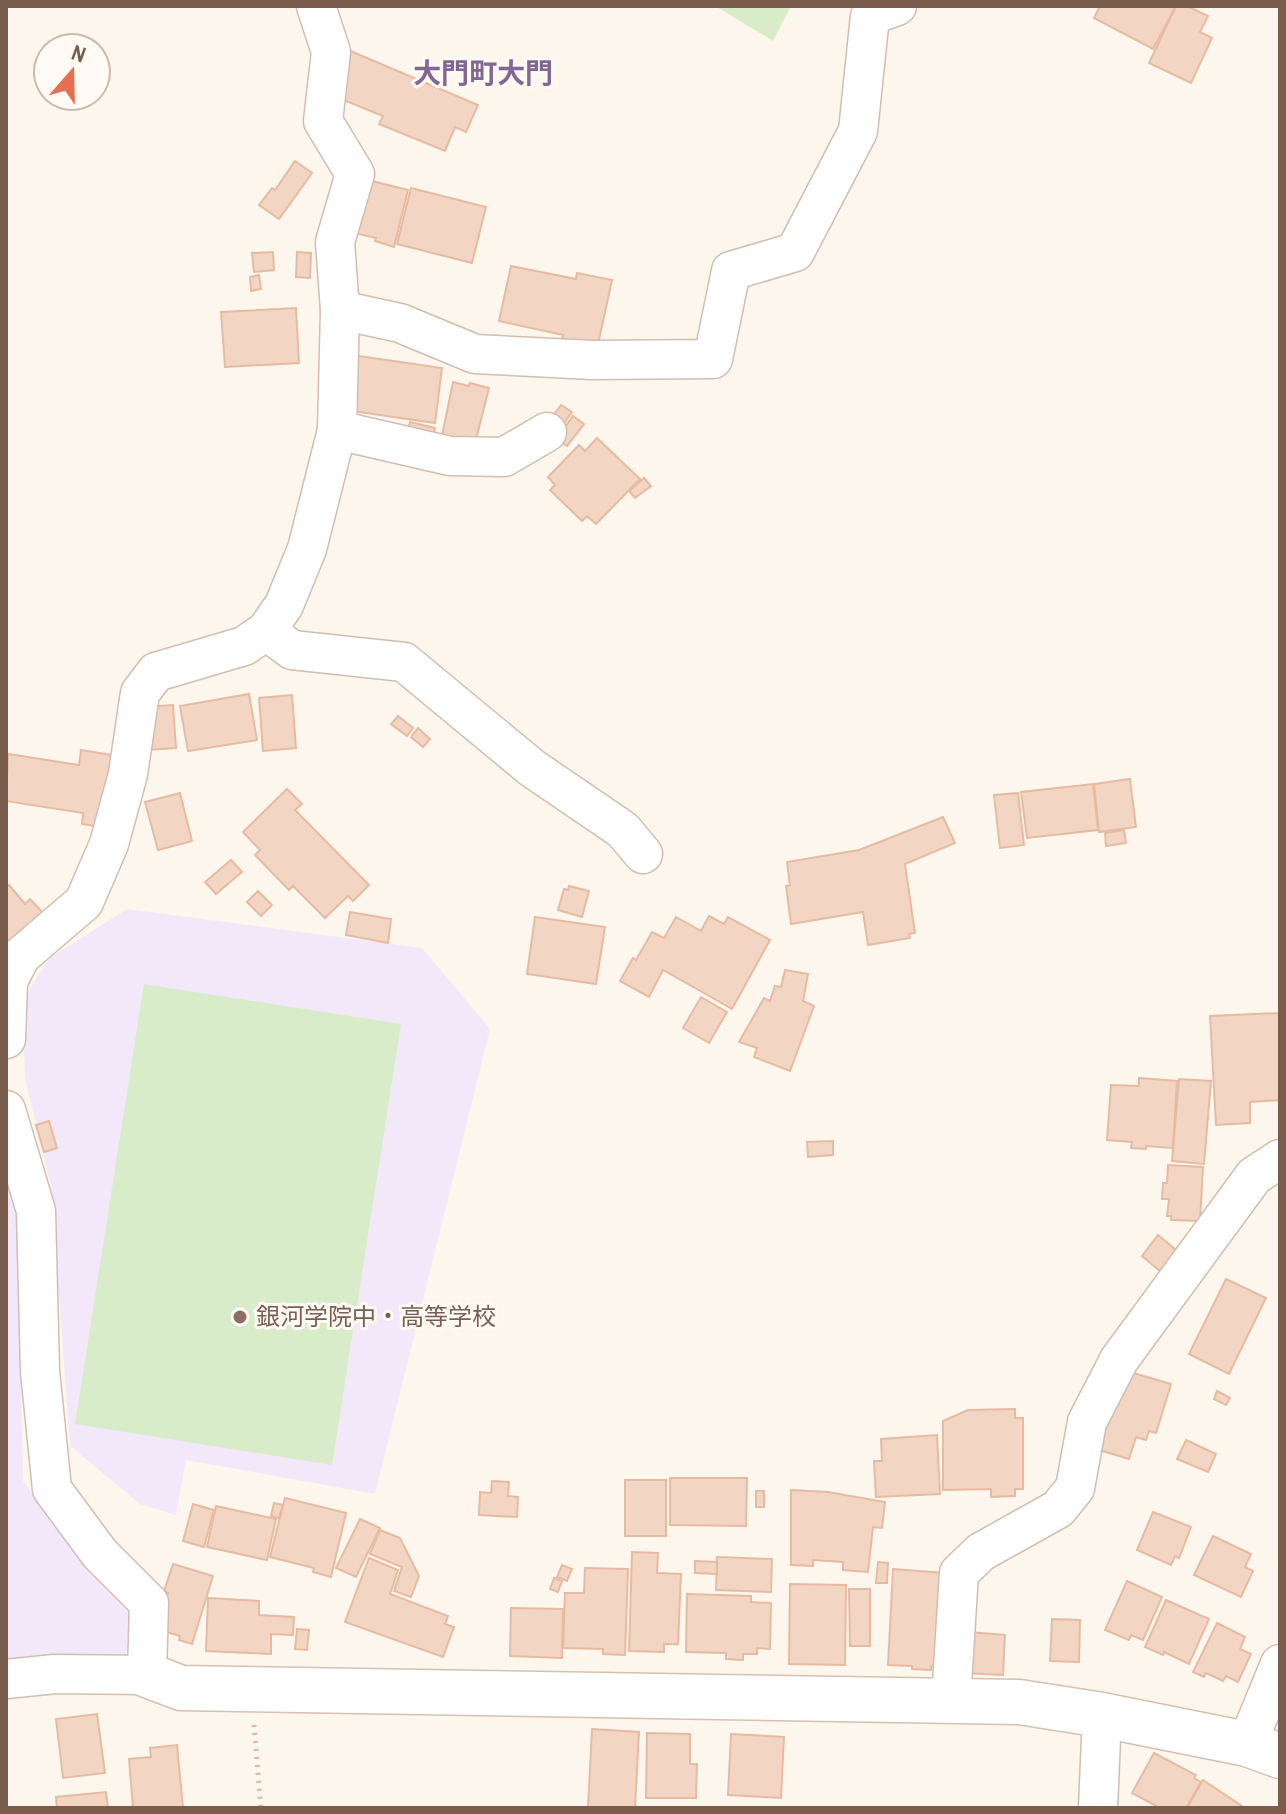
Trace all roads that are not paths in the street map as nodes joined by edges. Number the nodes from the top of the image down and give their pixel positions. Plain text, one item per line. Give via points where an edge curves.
1 (316, 6) edge
2 (897, 6) edge
3 (340, 310) junction
4 (337, 430) junction
5 (547, 432) dead end
6 (266, 631) junction
7 (643, 854) dead end
8 (6, 1039) edge
9 (6, 1110) edge
10 (1280, 1159) edge
11 (1280, 1664) edge
12 (147, 1675) junction
13 (6, 1679) edge
14 (951, 1700) junction
15 (1102, 1715) junction
16 (1263, 1750) edge
17 (1098, 1808) edge

1 - 3 street via 331,52 323,121 355,174 335,242
2 - 3 street via 870,16 858,131 795,252 731,271 713,359 475,354 400,323
3 - 4 street
4 - 5 street via 450,456 504,457
4 - 6 street via 307,549 284,605
6 - 7 street via 292,650 404,662 532,768 623,830
6 - 8 street via 244,646 156,672 140,693 128,774 109,844 84,902 21,956 8,981
9 - 12 street via 36,1211 40,1371 52,1489 100,1554 149,1603
10 - 14 street via 1254,1176 1119,1360 1087,1422 1075,1488 1058,1509 981,1552 959,1573
11 - 16 street
12 - 13 street
12 - 14 street via 181,1688
14 - 15 street via 1019,1702
15 - 16 street
15 - 17 street

